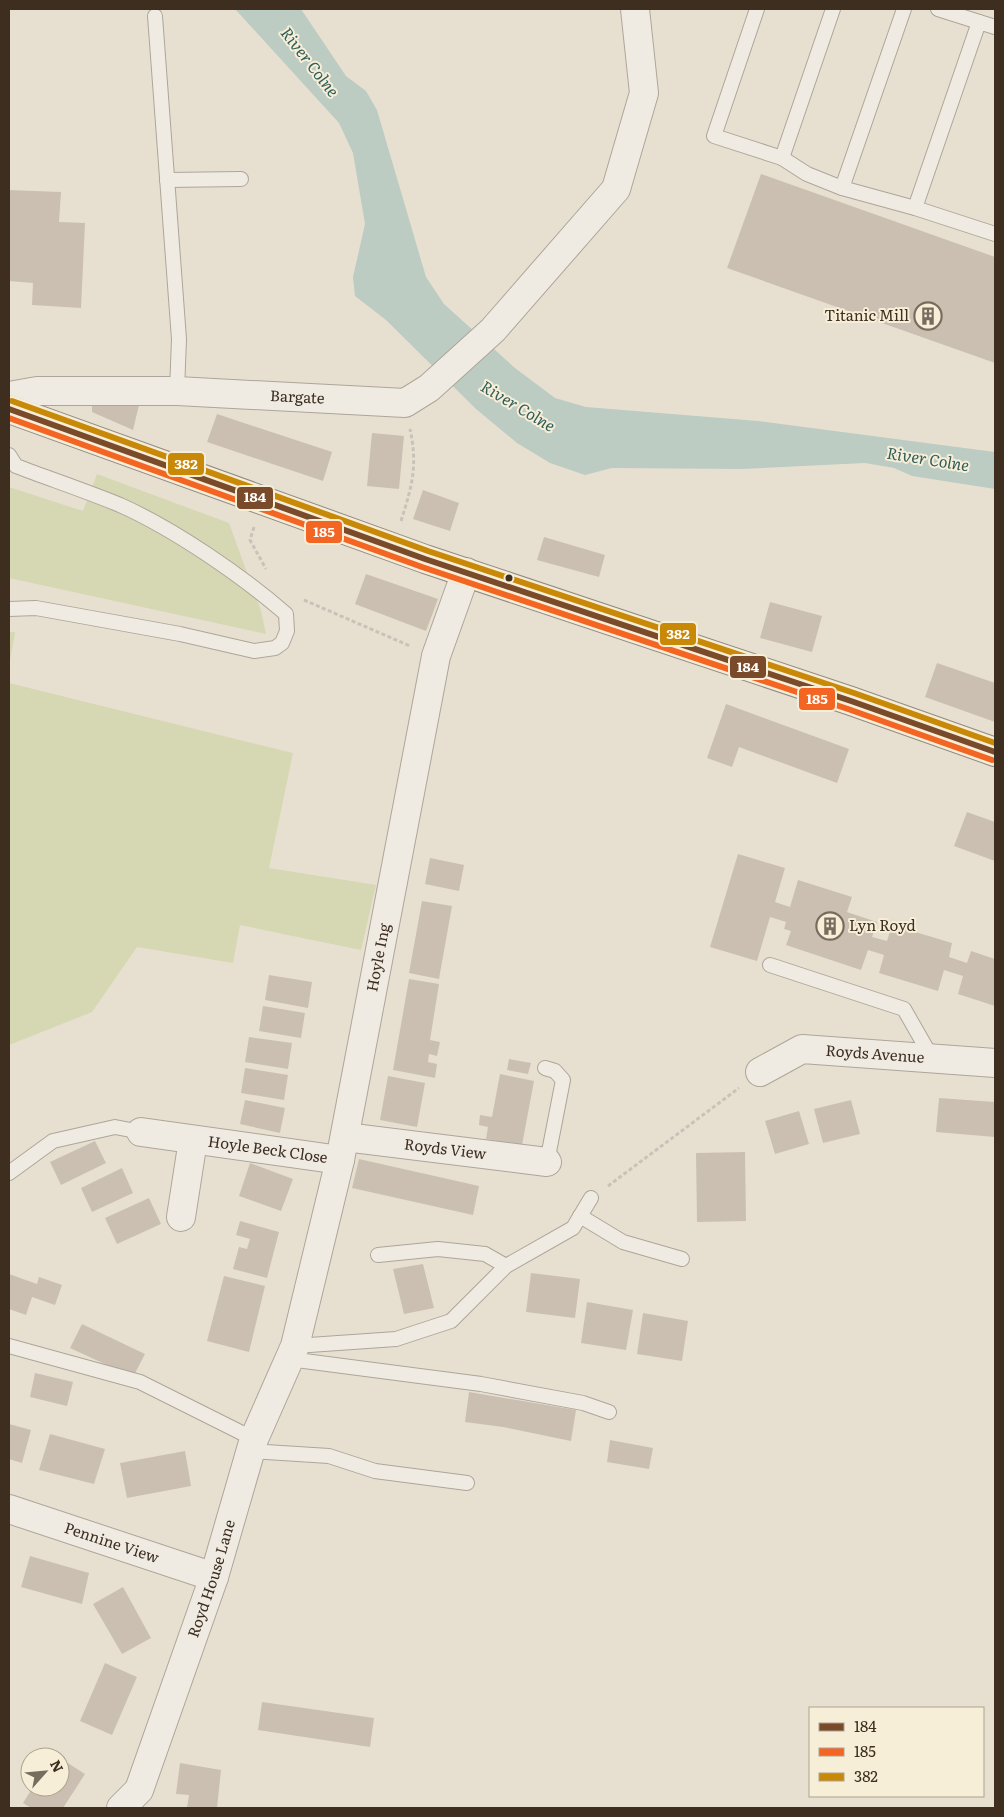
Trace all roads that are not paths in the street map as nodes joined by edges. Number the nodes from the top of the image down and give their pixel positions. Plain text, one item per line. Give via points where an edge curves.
1 (635, 9) edge
2 (757, 9) edge
3 (833, 9) edge
4 (904, 9) edge
5 (938, 9) edge
6 (156, 16) dead end
7 (980, 22) junction
8 (995, 27) edge
9 (782, 158) junction
10 (241, 179) dead end
11 (168, 180) junction
12 (842, 188) junction
13 (915, 208) junction
14 (995, 234) edge
15 (177, 391) junction
16 (9, 396) edge
17 (9, 409) edge
18 (9, 455) edge
19 (466, 572) junction
20 (9, 609) edge
21 (995, 752) edge
22 (770, 965) dead end
23 (932, 1058) junction
24 (995, 1063) edge
25 (545, 1068) dead end
26 (760, 1072) road end
27 (141, 1132) joint
28 (194, 1140) junction
29 (342, 1148) junction
30 (547, 1162) joint
31 (9, 1173) edge
32 (591, 1198) road end
33 (580, 1216) junction
34 (181, 1217) dead end
35 (378, 1256) dead end
36 (682, 1259) dead end
37 (506, 1266) junction
38 (9, 1346) edge
39 (292, 1352) junction
40 (609, 1412) dead end
41 (253, 1445) junction
42 (467, 1483) dead end
43 (9, 1509) edge
44 (214, 1577) junction
45 (121, 1808) edge

1 - 15 street, Bargate via 644,93 616,189 492,330 429,388 405,402
2 - 9 lane via 714,136
3 - 9 lane
4 - 12 lane
5 - 7 lane
6 - 11 lane
7 - 8 lane
7 - 13 lane
9 - 12 lane via 807,174
10 - 11 lane
11 - 15 lane via 179,339
12 - 13 lane
13 - 14 lane
15 - 16 street, Bargate via 36,391
17 - 19 main road
18 - 20 lane via 16,466 121,506 190,544 286,614 286,631 282,643 275,648 254,651 36,608
19 - 21 main road
19 - 29 street, Hoyle Ing via 436,656
22 - 23 lane via 904,1009
23 - 24 street, Royds Avenue
23 - 26 street, Royds Avenue via 802,1049
25 - 30 lane via 556,1071 563,1080
27 - 28 street, Hoyle Beck Close
27 - 31 lane via 115,1127 53,1141
28 - 29 street, Hoyle Beck Close
28 - 34 street, Hoyle Beck Close
29 - 30 street, Royds View
29 - 39 street, Hoyle Ing
32 - 33 lane
33 - 36 lane via 623,1242
33 - 37 lane via 573,1228
35 - 37 lane via 438,1249 485,1254
37 - 39 lane via 451,1320 396,1339
38 - 41 lane via 140,1382
39 - 40 lane via 583,1403
39 - 41 street, Royd House Lane
41 - 42 lane via 330,1456 375,1471
41 - 44 street, Royd House Lane
43 - 44 street, Pennine View
44 - 45 street, Royd House Lane via 140,1790

